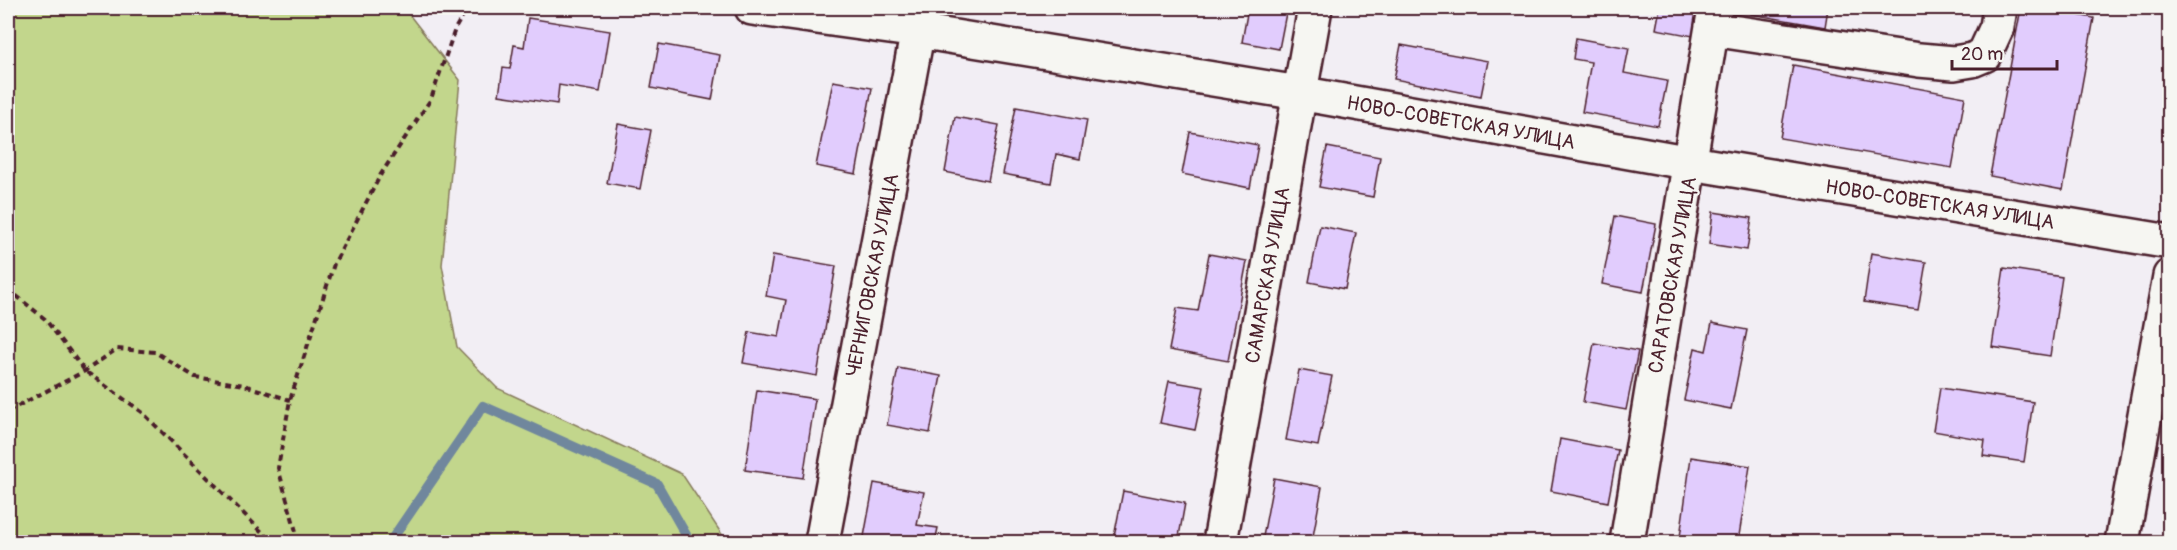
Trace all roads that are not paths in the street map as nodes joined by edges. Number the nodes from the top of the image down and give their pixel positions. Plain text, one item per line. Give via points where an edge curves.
1 (752, 8) edge
2 (1315, 8) edge
3 (2000, 8) edge
4 (1713, 18) edge
5 (920, 19) edge
6 (1299, 93) junction
7 (1691, 163) junction
8 (2169, 242) edge
9 (2169, 276) edge
10 (822, 543) edge
11 (1220, 543) edge
12 (1627, 543) edge
13 (2122, 543) edge

1 - 5 street, НОВО-СОВЕТСКАЯ УЛИЦА
2 - 6 street, САМАРСКАЯ УЛИЦА
3 - 4 street via 1997,27 1984,55 1954,63 1919,60
4 - 7 street, САРАТОВСКАЯ УЛИЦА
5 - 6 street, НОВО-СОВЕТСКАЯ УЛИЦА
5 - 10 street, ЧЕРНИГОВСКАЯ УЛИЦА
6 - 7 street, НОВО-СОВЕТСКАЯ УЛИЦА
6 - 11 street, САМАРСКАЯ УЛИЦА
7 - 8 street, НОВО-СОВЕТСКАЯ УЛИЦА
7 - 12 street, САРАТОВСКАЯ УЛИЦА
9 - 13 street

